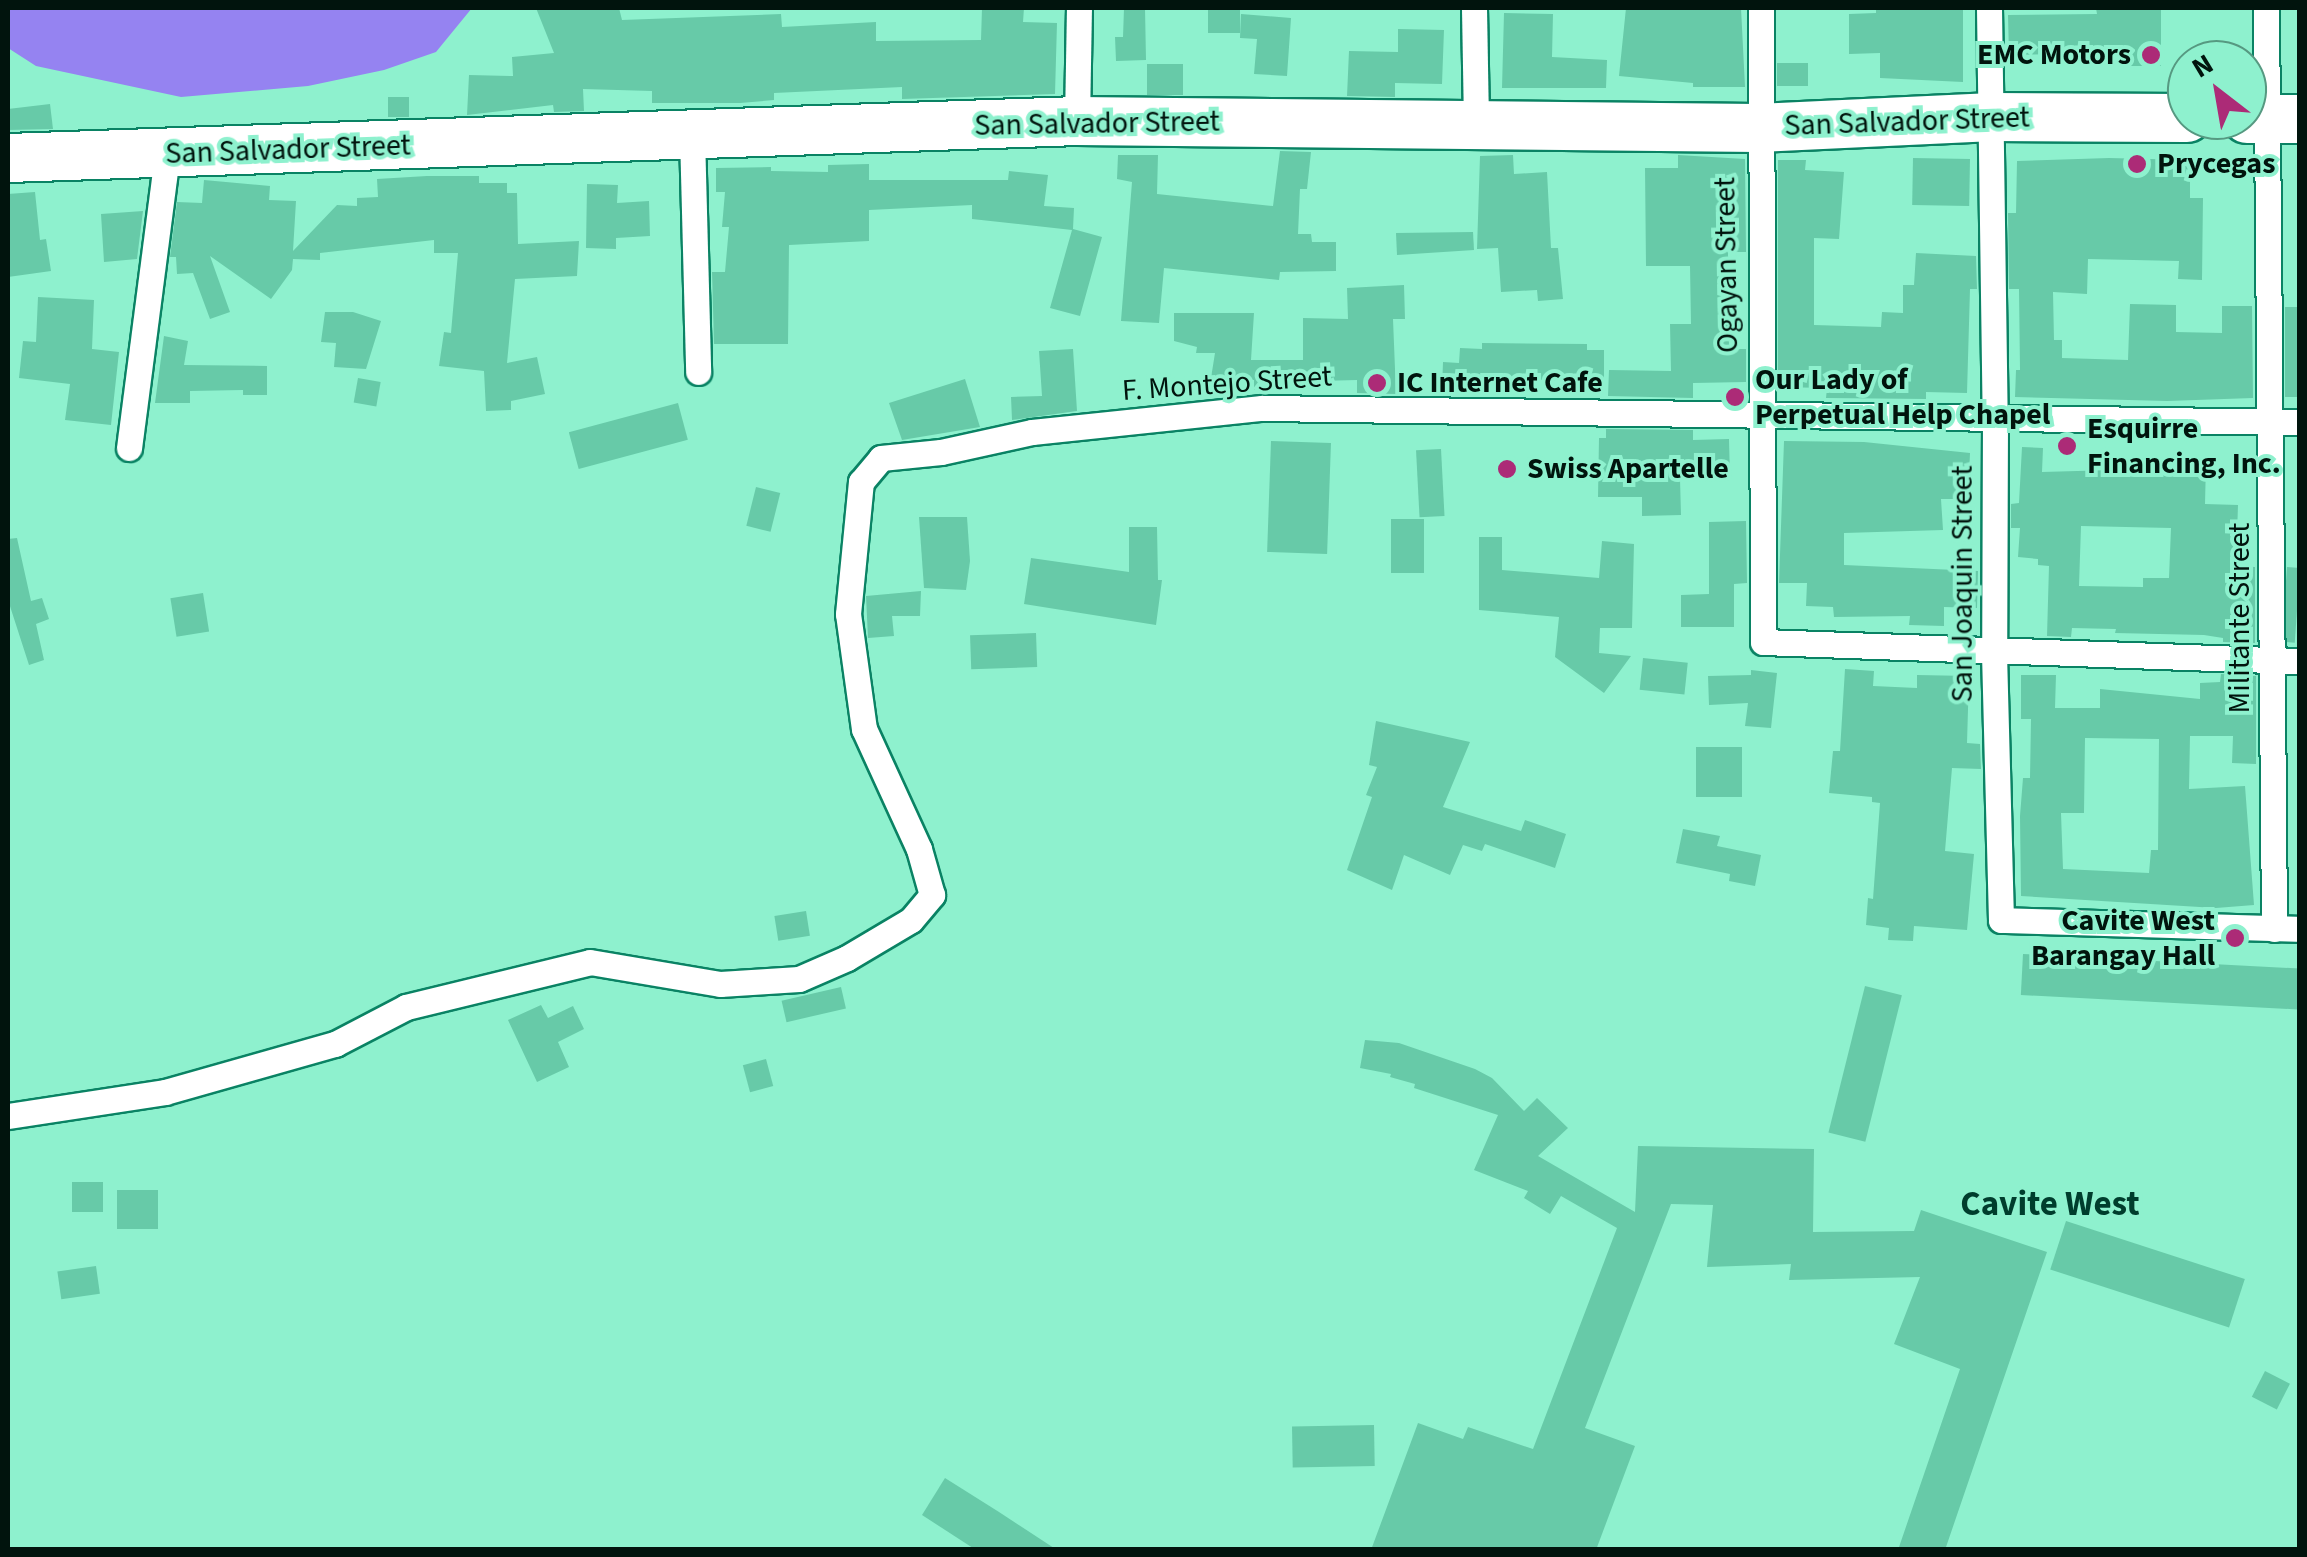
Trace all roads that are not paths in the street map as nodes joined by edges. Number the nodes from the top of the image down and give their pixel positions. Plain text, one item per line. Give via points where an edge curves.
1 (1078, 8) edge
2 (1474, 8) edge
3 (1760, 8) edge
4 (1989, 8) edge
5 (2266, 8) edge
6 (1992, 117) junction
7 (2167, 118) edge
8 (2271, 119) edge
9 (1077, 121) junction
10 (1476, 124) junction
11 (1758, 128) junction
12 (692, 135) junction
13 (167, 154) junction
14 (8, 158) edge
15 (698, 372) dead end
16 (1762, 414) junction
17 (1996, 420) junction
18 (2272, 421) junction
19 (2300, 422) edge
20 (128, 448) dead end
21 (1994, 653) junction
22 (2273, 660) junction
23 (2300, 661) edge
24 (2287, 929) edge
25 (8, 1116) edge

1 - 9 street
2 - 10 street
3 - 11 street, Ogayan Street
4 - 6 street, San Joaquin Street
5 - 8 street, Militante Street
6 - 7 highway, San Salvador Street
6 - 11 highway, San Salvador Street
6 - 17 street, San Joaquin Street
8 - 18 street, Militante Street
9 - 10 highway, San Salvador Street
9 - 12 highway, San Salvador Street
10 - 11 highway, San Salvador Street
11 - 16 street, Ogayan Street
12 - 13 highway, San Salvador Street
12 - 15 street
13 - 14 highway, San Salvador Street
13 - 20 street
16 - 17 street, F. Montejo Street
16 - 21 street, Ogayan Street via 1763,642
16 - 25 street, F. Montejo Street via 1262,408 1032,432 881,458 861,482 848,614 864,729 919,849 932,895 911,920 800,979 720,984 590,962 406,1006 335,1044 184,1087
17 - 18 street, F. Montejo Street
17 - 21 street, San Joaquin Street
18 - 19 street, F. Montejo Street
18 - 22 street, Militante Street
21 - 22 street
21 - 24 street, San Joaquin Street via 2001,920
22 - 23 street
22 - 24 street, Militante Street

